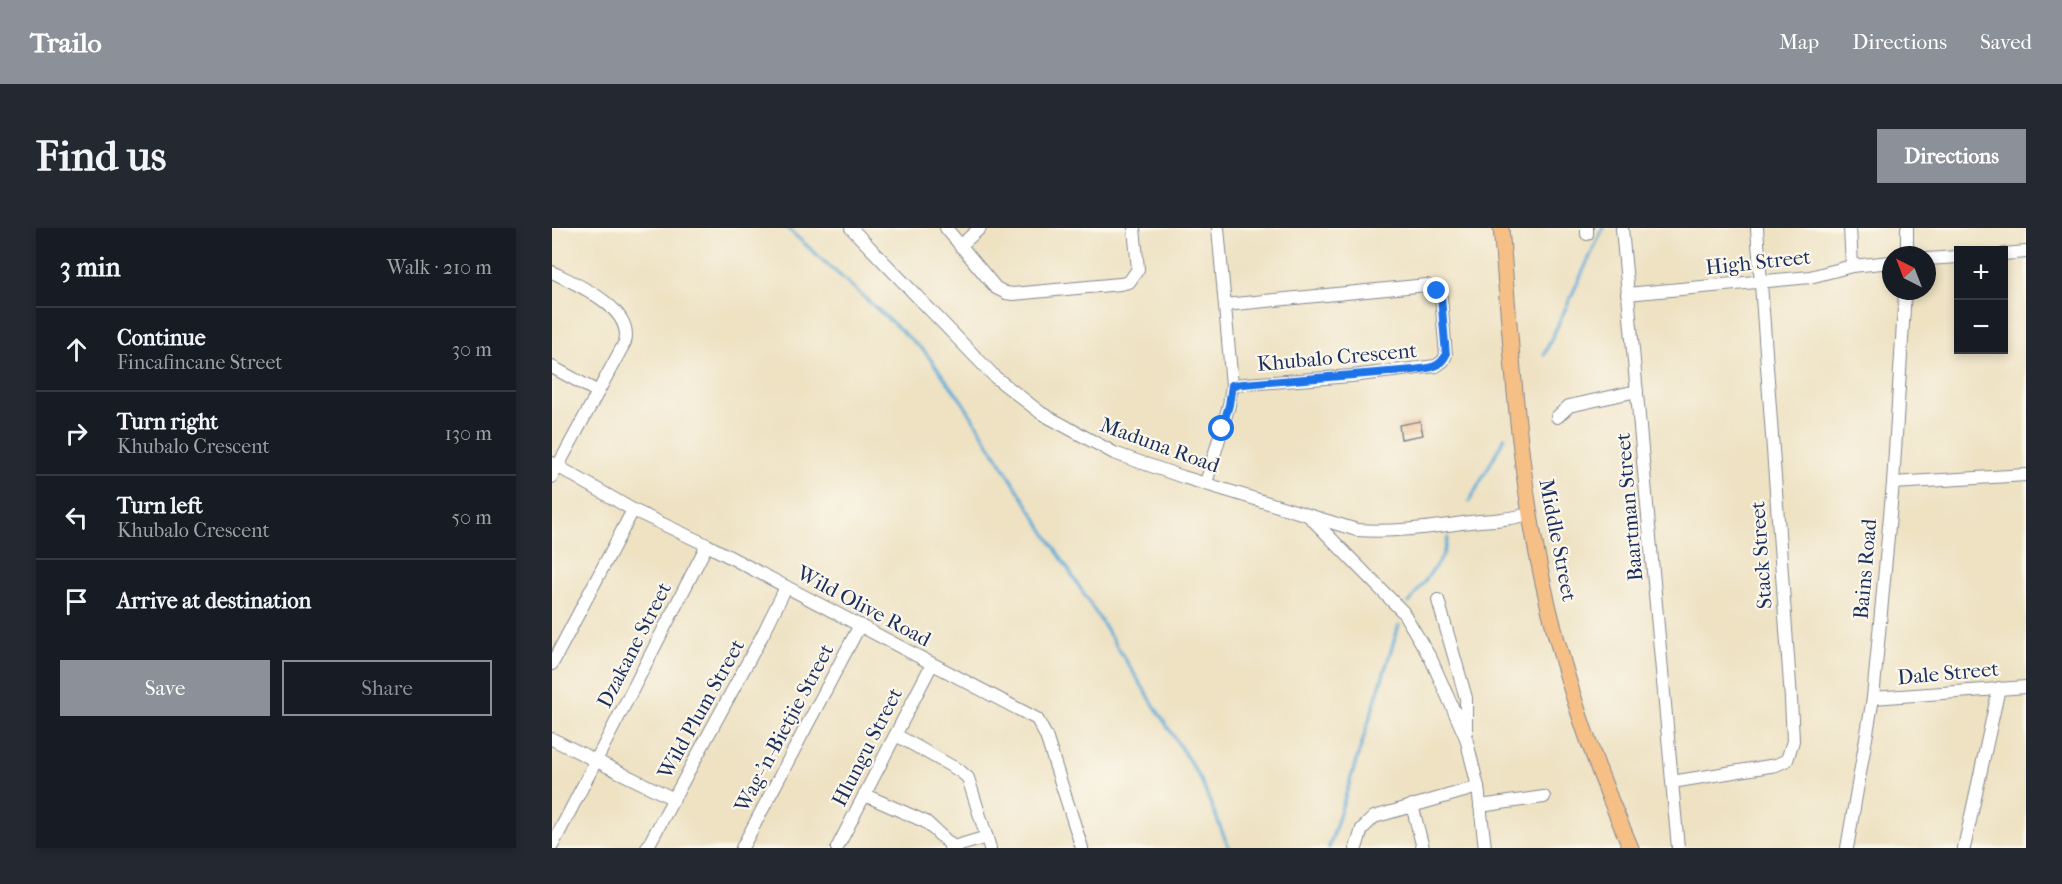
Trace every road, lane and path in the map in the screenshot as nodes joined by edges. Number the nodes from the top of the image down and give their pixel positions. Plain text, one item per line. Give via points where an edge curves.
1 (852, 228) edge
2 (946, 228) edge
3 (980, 228) edge
4 (1134, 228) edge
5 (1218, 228) edge
6 (1501, 228) edge
7 (1622, 228) edge
8 (1757, 228) edge
9 (1850, 228) edge
10 (1907, 228) edge
11 (960, 246) junction
12 (1907, 246) edge
13 (2026, 252) edge
14 (2008, 254) edge
15 (1954, 257) edge
16 (1936, 258) edge
17 (1882, 263) edge
18 (1852, 266) junction
19 (552, 272) edge
20 (1761, 282) junction
21 (1627, 294) junction
22 (1904, 300) edge
23 (1225, 304) junction
24 (552, 367) edge
25 (1232, 385) junction
26 (1637, 391) junction
27 (598, 392) junction
28 (1557, 417) dead end
29 (554, 469) edge
30 (2026, 474) edge
31 (1206, 483) junction
32 (1893, 483) junction
33 (633, 510) junction
34 (1531, 513) junction
35 (1308, 515) junction
36 (706, 545) junction
37 (786, 587) junction
38 (1438, 600) dead end
39 (860, 626) junction
40 (552, 664) edge
41 (932, 664) junction
42 (2026, 687) edge
43 (1999, 688) junction
44 (1873, 698) junction
45 (896, 735) junction
46 (552, 738) edge
47 (1466, 738) junction
48 (596, 762) junction
49 (1672, 782) junction
50 (1478, 787) junction
51 (865, 795) junction
52 (1545, 797) dead end
53 (674, 800) junction
54 (1412, 805) junction
55 (1480, 806) junction
56 (553, 839) edge
57 (989, 842) edge
58 (951, 847) edge
59 (647, 848) edge
60 (742, 848) edge
61 (837, 848) edge
62 (1082, 848) edge
63 (1356, 848) edge
64 (1423, 848) edge
65 (1485, 848) edge
66 (1631, 848) edge
67 (1678, 848) edge
68 (1847, 848) edge
69 (1964, 848) edge

1 - 31 street, Maduna Road via 995,377 1041,413 1114,453
2 - 11 street
3 - 11 street
4 - 11 street via 1138,269 1129,282 1120,284 1006,293 996,288
5 - 23 street
6 - 34 main road, Middle Street
7 - 21 street, Baartman Street
8 - 20 street, Stack Street
9 - 18 street
10 - 12 street
13 - 14 street
15 - 16 street
17 - 18 street, High Street
18 - 20 street, High Street via 1810,278
19 - 27 street via 604,300 626,331 625,342
20 - 21 street, High Street
20 - 49 street, Stack Street via 1792,747 1787,760 1776,765
21 - 26 street, Baartman Street
22 - 32 street, Bains Road
23 - 25 street
23 - 25 street, Khubalo Crescent via 1427,285 1441,297 1446,355 1436,366
24 - 27 street
25 - 31 street
26 - 28 street via 1579,403
26 - 49 street, Baartman Street
27 - 29 street
29 - 33 street, Wild Olive Road
30 - 32 street
31 - 35 street, Maduna Road
32 - 44 street, Bains Road
33 - 36 street, Wild Olive Road
33 - 40 street
34 - 35 street, Maduna Road via 1374,531 1357,530
34 - 66 main road, Middle Street via 1565,669 1607,795
35 - 47 street via 1403,612 1431,658
36 - 37 street, Wild Olive Road
36 - 48 street, Dzakane Street
37 - 39 street, Wild Olive Road
37 - 53 street, Wild Plum Street
38 - 47 street via 1466,698
39 - 41 street, Wild Olive Road
39 - 60 street, Wag-'n-Bietjie Street
41 - 45 street, Hlungu Street
41 - 62 street, Wild Olive Road via 1039,720
42 - 43 street, Dale Street
43 - 44 street, Dale Street
43 - 69 street
44 - 68 street, Bains Road
45 - 51 street, Hlungu Street
45 - 57 street via 968,778
46 - 48 street
47 - 50 street
48 - 53 street
48 - 56 street, Dzakane Street
49 - 67 street, Baartman Street
50 - 54 street
50 - 55 street
51 - 58 street via 926,822
51 - 61 street, Hlungu Street
52 - 55 street
53 - 59 street, Wild Plum Street
54 - 63 street via 1369,820
54 - 64 street
55 - 65 street
57 - 58 street

